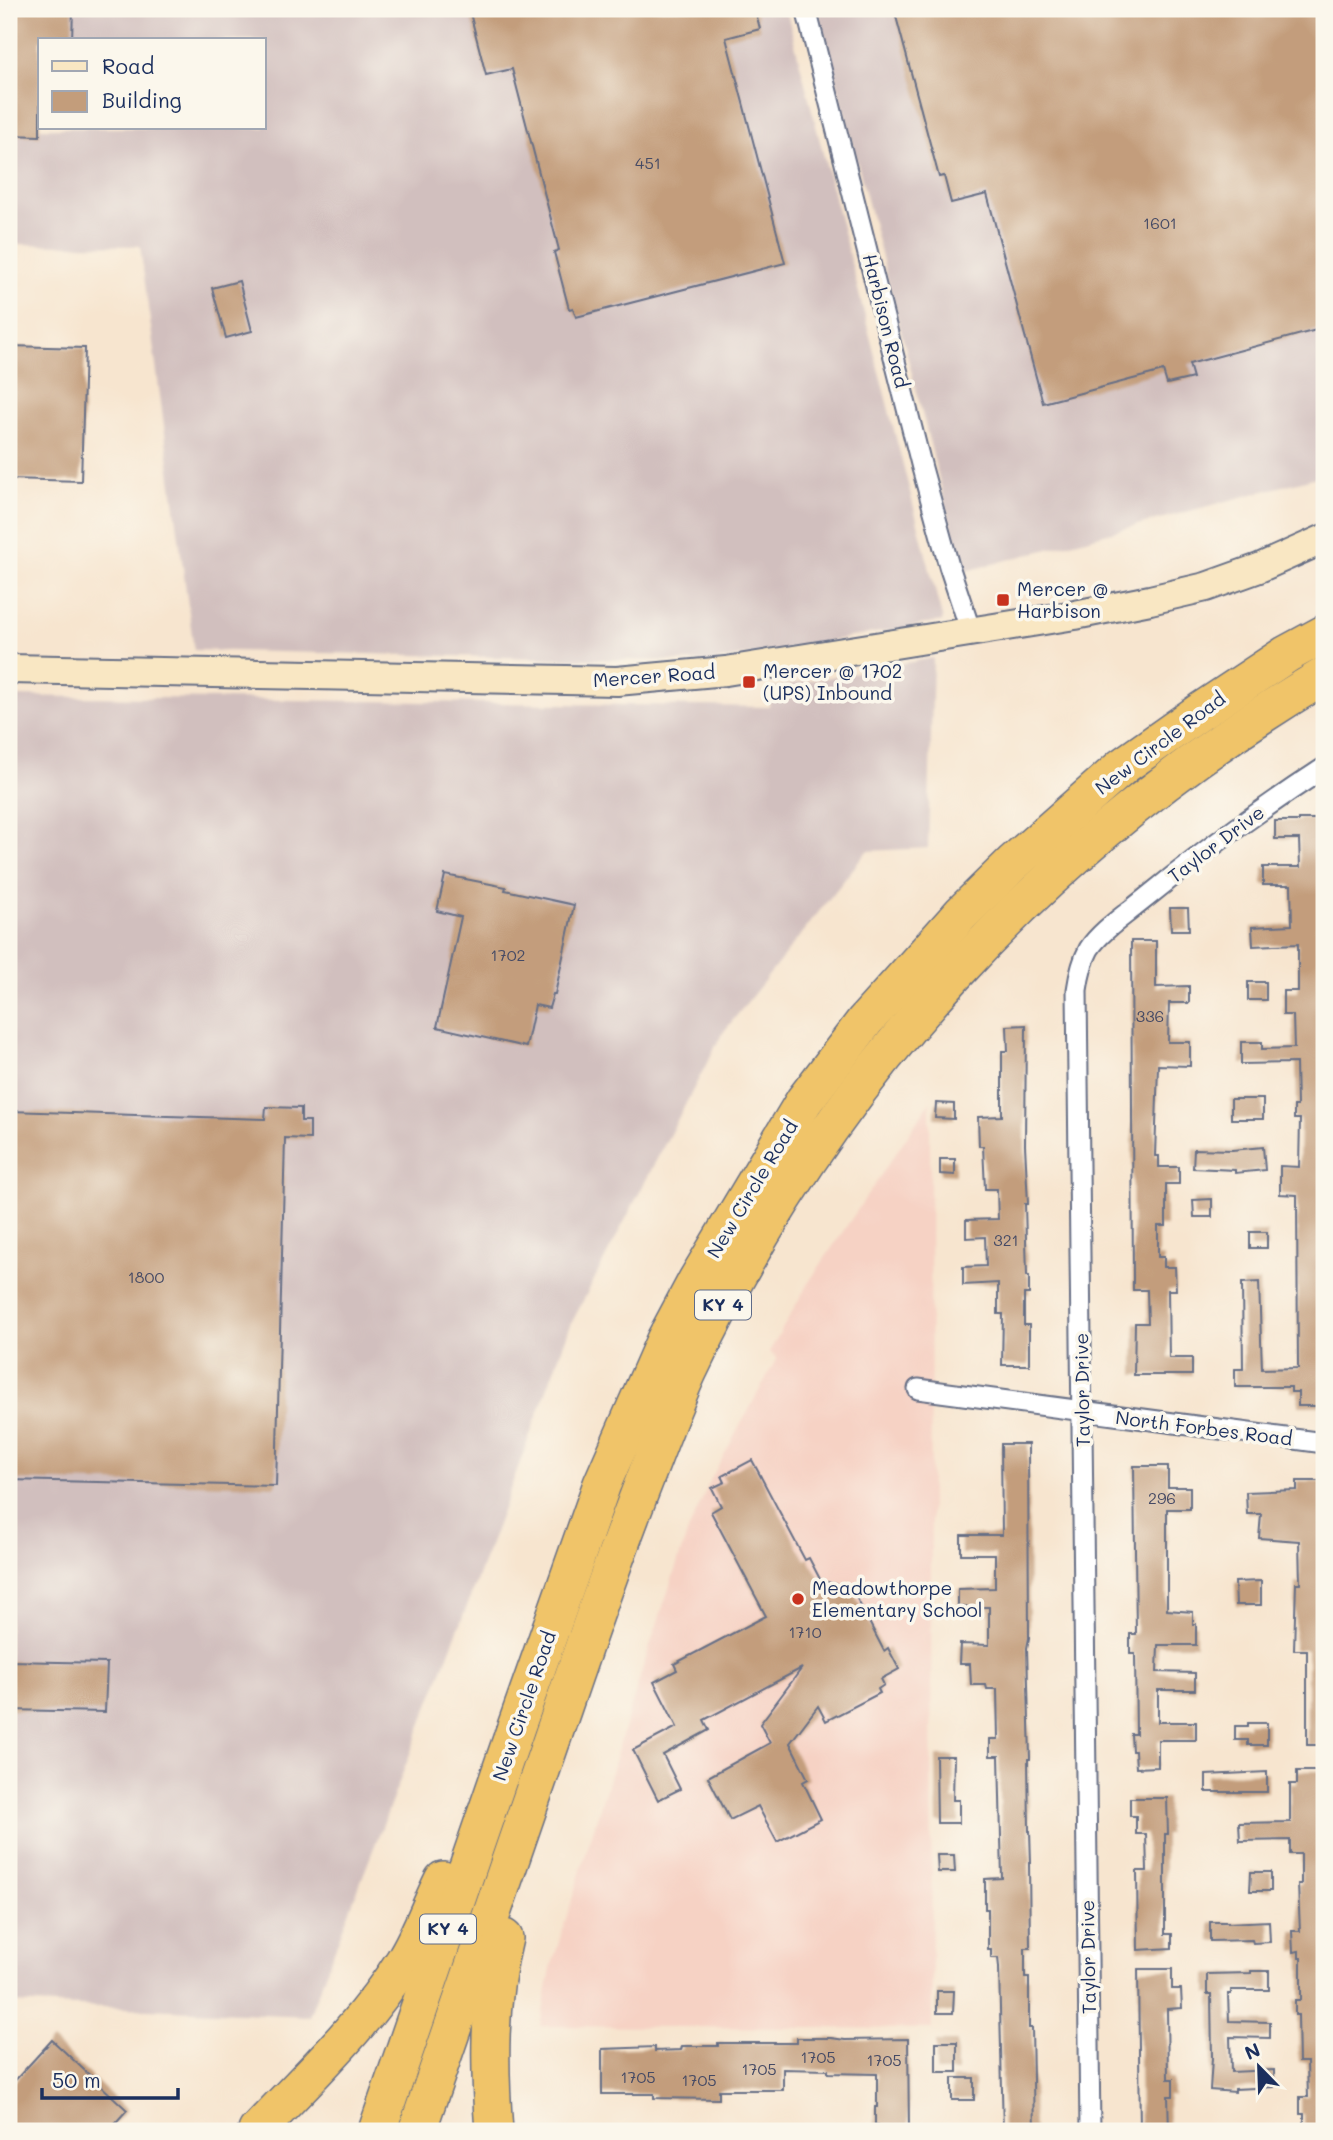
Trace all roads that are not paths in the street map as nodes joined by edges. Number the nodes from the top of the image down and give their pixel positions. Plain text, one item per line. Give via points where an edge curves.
1 (806, 9) edge
2 (1324, 539) edge
3 (971, 632) junction
4 (1324, 634) edge
5 (9, 668) edge
6 (1324, 676) edge
7 (1324, 768) edge
8 (918, 1389) dead end
9 (1082, 1412) junction
10 (1324, 1443) edge
11 (516, 1727) junction
12 (556, 1727) junction
13 (257, 2131) edge
14 (377, 2131) edge
15 (416, 2131) edge
16 (495, 2131) edge
17 (1090, 2131) edge

1 - 3 street, Harbison Road via 922,468
2 - 3 street, Mercer Road via 1206,587
3 - 5 street, Mercer Road via 726,671 617,681
4 - 11 highway, New Circle Road / KY 4 via 1287,654 1123,766 1013,863 865,1021 804,1101 697,1280 639,1396 602,1484
6 - 12 highway, New Circle Road / KY 4 via 1198,758 1073,856 947,982 828,1132 778,1205 688,1373
7 - 9 street, Taylor Drive via 1253,815 1115,923 1090,948 1079,972
8 - 9 street, North Forbes Road
9 - 10 street, North Forbes Road
9 - 17 street, Taylor Drive
11 - 13 highway via 405,1959 358,2022
11 - 14 highway, New Circle Road / KY 4
12 - 15 highway, New Circle Road / KY 4
12 - 16 highway via 496,1972 490,2066

